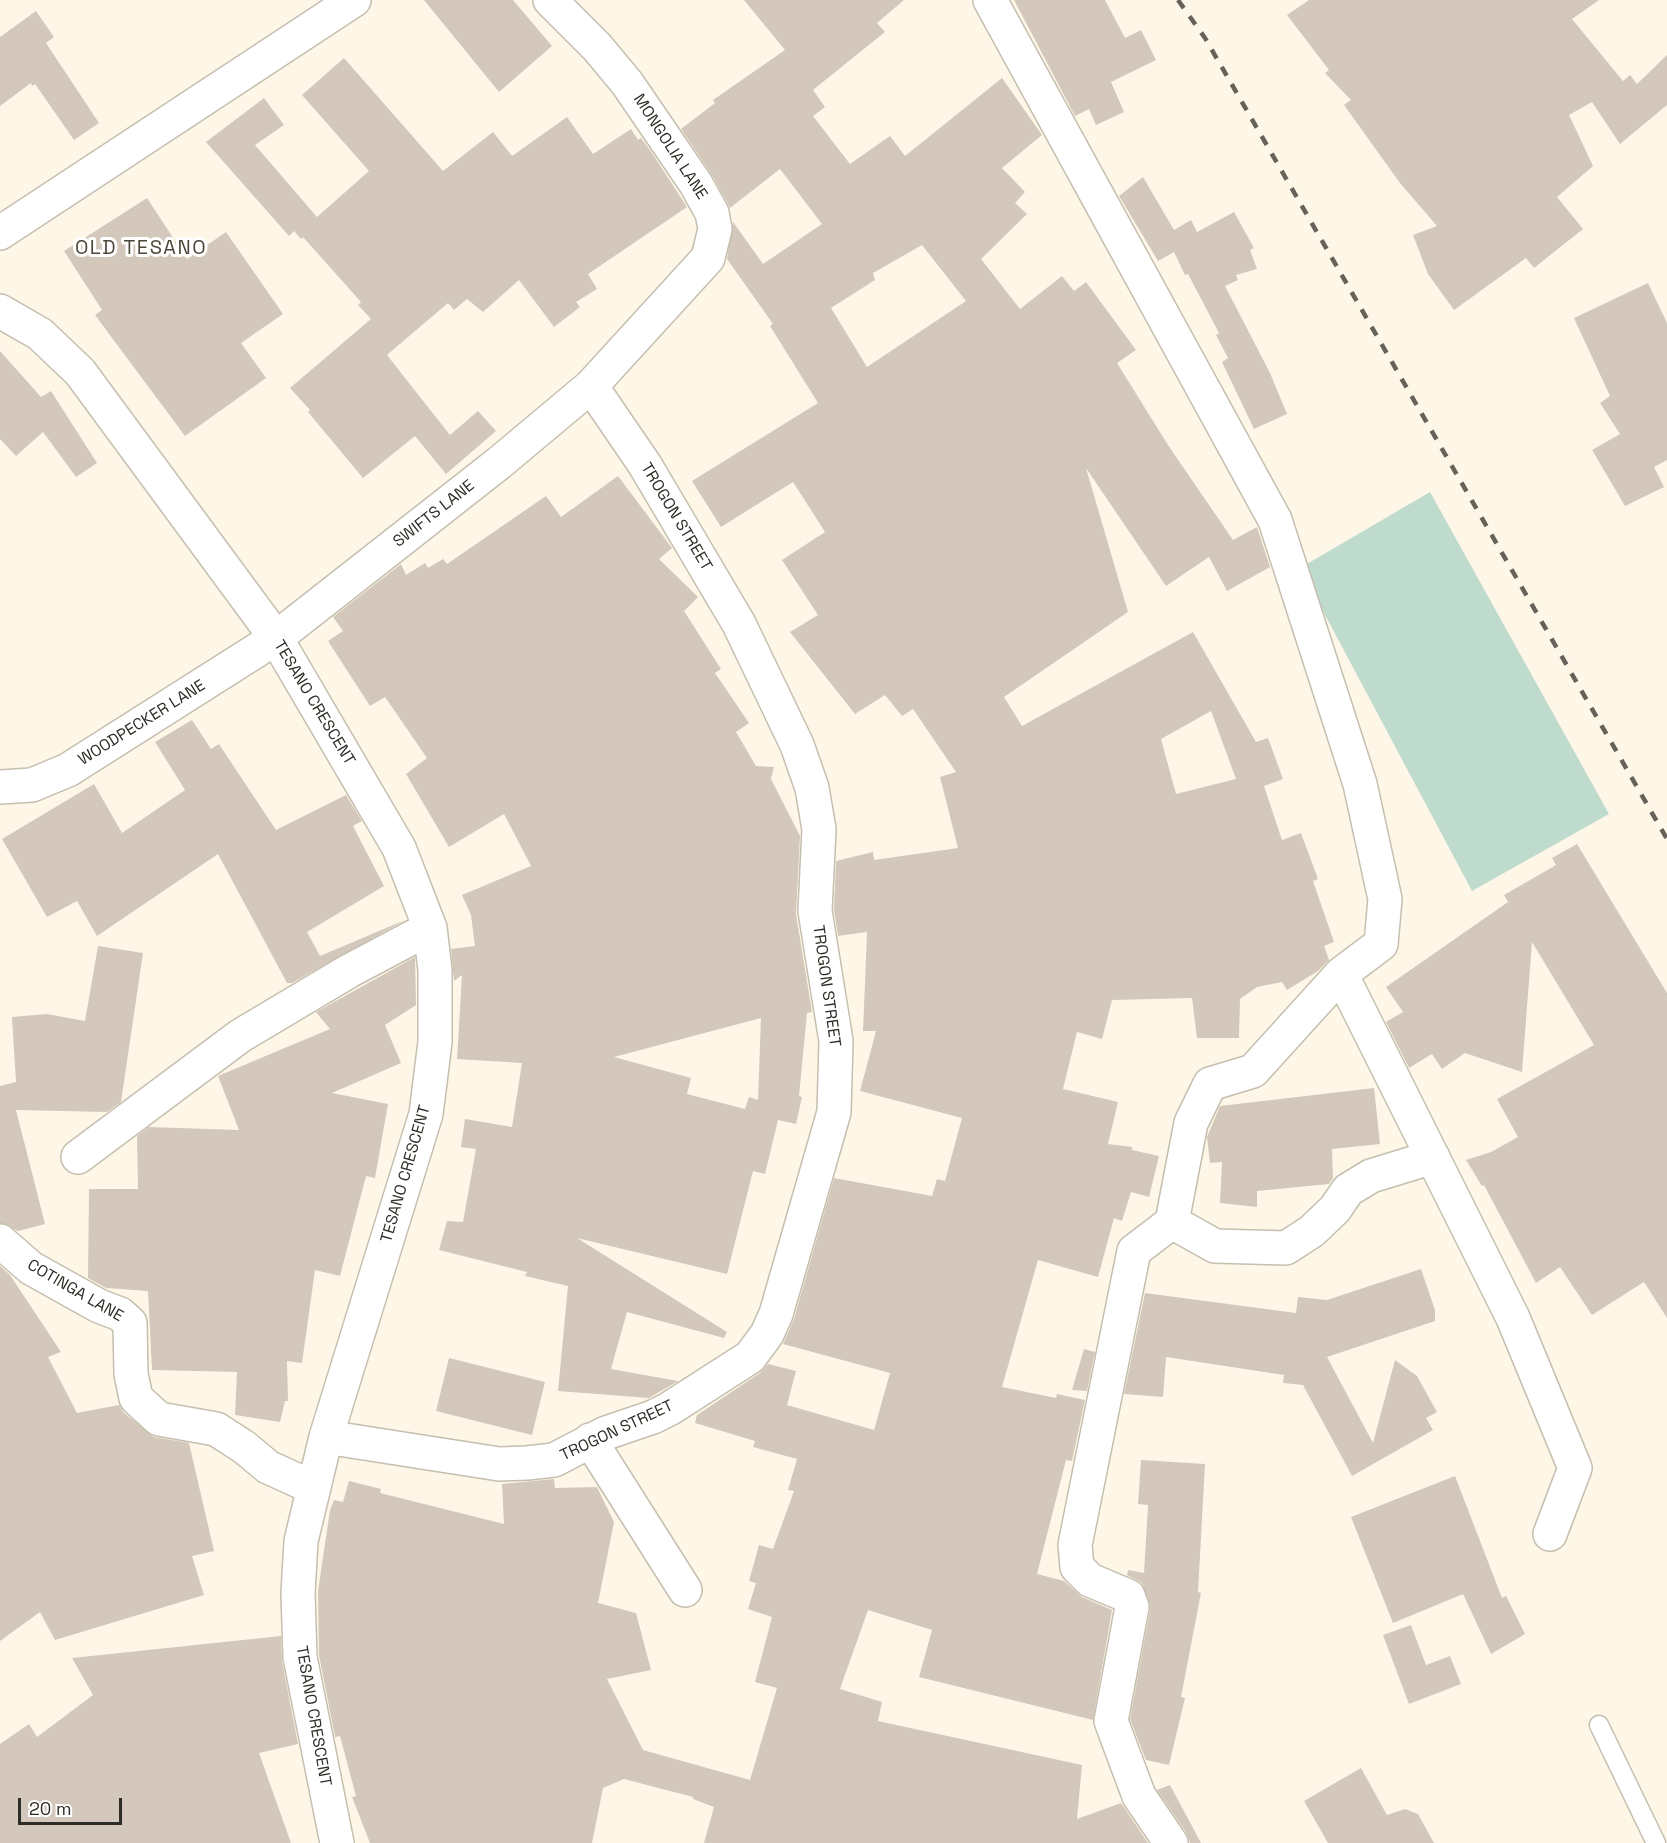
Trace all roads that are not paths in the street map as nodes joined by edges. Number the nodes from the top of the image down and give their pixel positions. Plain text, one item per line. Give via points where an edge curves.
1 (354, 0) edge
2 (549, 0) edge
3 (990, 0) edge
4 (0, 233) edge
5 (0, 310) edge
6 (591, 386) junction
7 (276, 638) junction
8 (0, 787) edge
9 (430, 928) junction
10 (1341, 975) junction
11 (1433, 1157) junction
12 (78, 1158) dead end
13 (1172, 1221) junction
14 (0, 1241) edge
15 (326, 1437) junction
16 (590, 1440) junction
17 (314, 1488) junction
18 (1550, 1534) dead end
19 (685, 1590) dead end
20 (1599, 1725) dead end
21 (338, 1843) edge
22 (1171, 1843) edge
23 (1656, 1843) edge

1 - 4 street
2 - 6 street, MONGOLIA LANE via 627,83 696,184 712,213 715,229 708,258
3 - 10 street via 1275,520 1360,784 1385,898 1381,944
5 - 7 street, TESANO CRESCENT via 40,334 80,372
6 - 7 street, SWIFTS LANE
6 - 16 street, TROGON STREET via 645,465 739,624 797,744 812,788 819,829 815,911 836,1041 834,1112 767,1334 750,1357 669,1409
7 - 8 street, WOODPECKER LANE via 68,770 32,785
7 - 9 street, TESANO CRESCENT via 399,848
9 - 12 street via 240,1036
9 - 15 street, TESANO CRESCENT via 435,970 435,1042 426,1114
10 - 11 street
10 - 13 street via 1253,1071 1210,1084 1191,1123
11 - 13 street via 1371,1176 1348,1190 1312,1231 1286,1248 1215,1246
11 - 18 street via 1513,1318 1575,1468
13 - 22 street via 1134,1251 1075,1545 1077,1567 1090,1580 1128,1596 1132,1607 1111,1721 1139,1796
14 - 17 street, COTINGA LANE via 31,1268 120,1314 130,1323 131,1374 136,1398 159,1419 216,1430 268,1467
15 - 16 street, TROGON STREET via 499,1464 554,1460
15 - 17 street, TESANO CRESCENT
16 - 19 street
17 - 21 street, TESANO CRESCENT via 301,1541 300,1657
20 - 23 lane

